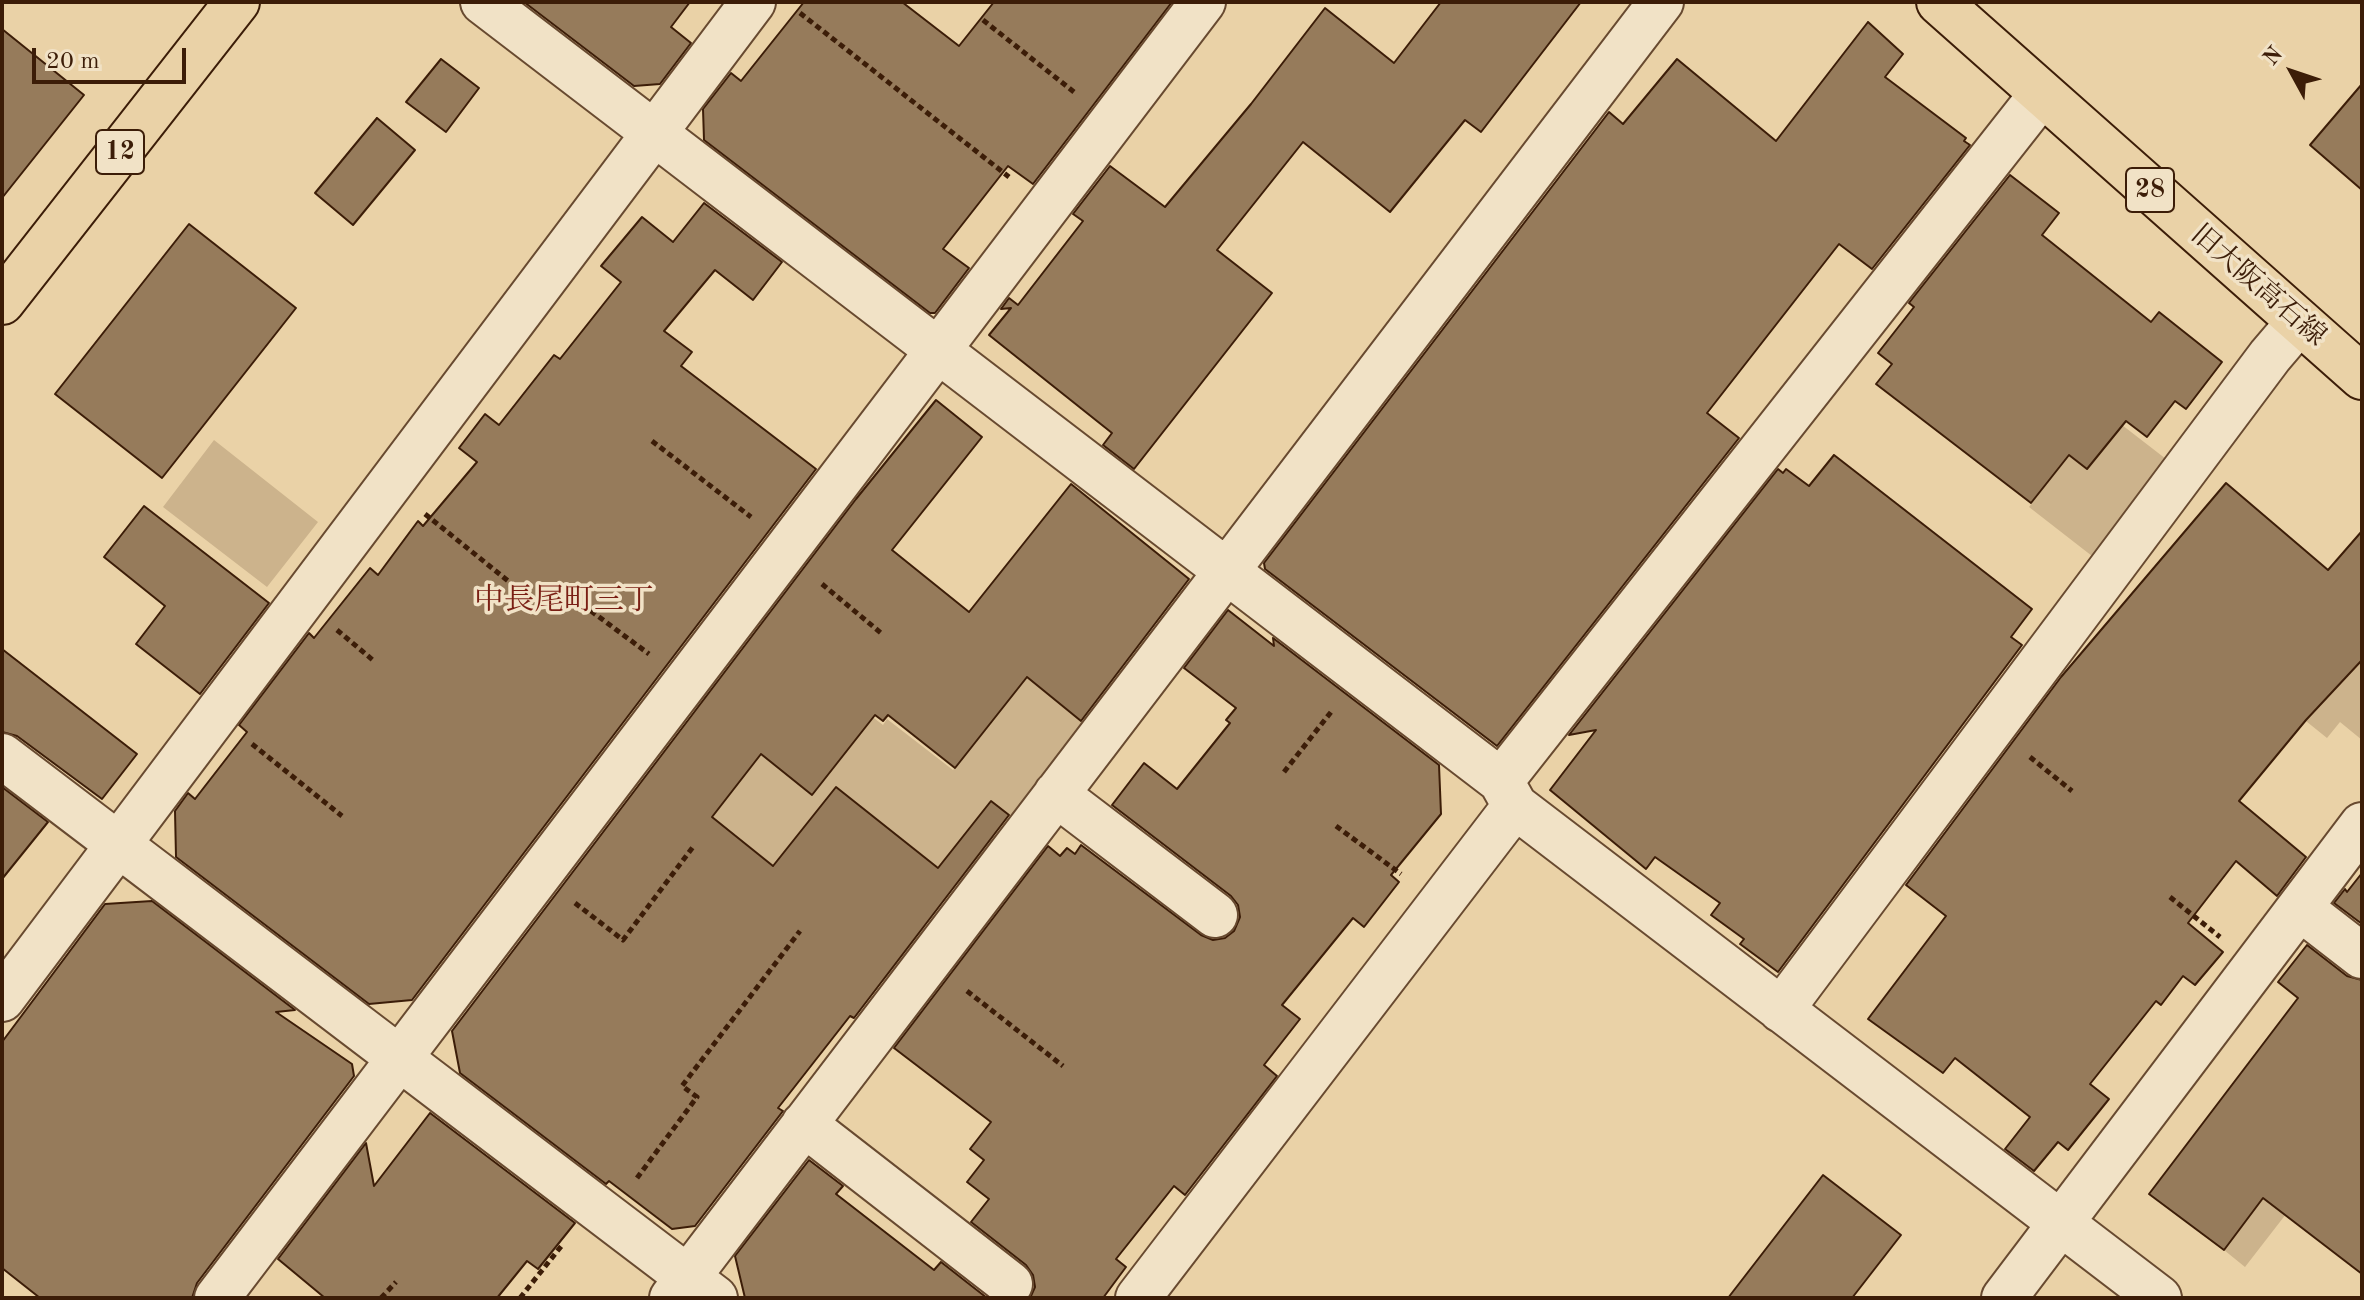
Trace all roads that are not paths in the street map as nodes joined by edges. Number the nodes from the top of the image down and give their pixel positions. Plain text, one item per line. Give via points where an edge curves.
1 (237, 2) edge
2 (483, 2) edge
3 (753, 2) edge
4 (1203, 2) edge
5 (1661, 2) edge
6 (1939, 2) edge
7 (2041, 95) junction
8 (655, 133) junction
9 (2, 302) edge
10 (2299, 322) junction
11 (940, 350) junction
12 (2362, 377) edge
13 (1227, 569) junction
14 (2, 756) edge
15 (1508, 793) junction
16 (1056, 794) junction
17 (2362, 825) edge
18 (118, 847) junction
19 (2300, 908) junction
20 (1215, 915) dead end
21 (2362, 956) edge
22 (2, 999) edge
23 (1781, 1010) junction
24 (399, 1060) junction
25 (804, 1124) junction
26 (2061, 1223) junction
27 (1010, 1284) dead end
28 (692, 1291) edge
29 (217, 1298) edge
30 (1138, 1298) edge
31 (2004, 1298) edge
32 (2159, 1298) edge

1 - 9 main road, 12
2 - 8 street
3 - 8 street
4 - 11 street
5 - 13 street
6 - 7 main road, 旧大阪高石線 / 28
7 - 10 main road, 旧大阪高石線 / 28
7 - 15 street
8 - 11 street
8 - 18 street
10 - 12 main road, 旧大阪高石線 / 28
10 - 23 street
11 - 13 street
11 - 24 street
13 - 15 street
13 - 16 street
14 - 18 street
15 - 23 street
15 - 30 street via 1440,904
16 - 20 street
16 - 25 street
17 - 19 street
18 - 22 street
18 - 24 street
19 - 21 street
19 - 26 street
23 - 26 street
24 - 28 street via 600,1212
24 - 29 street
25 - 27 street
25 - 28 street
26 - 31 street
26 - 32 street

